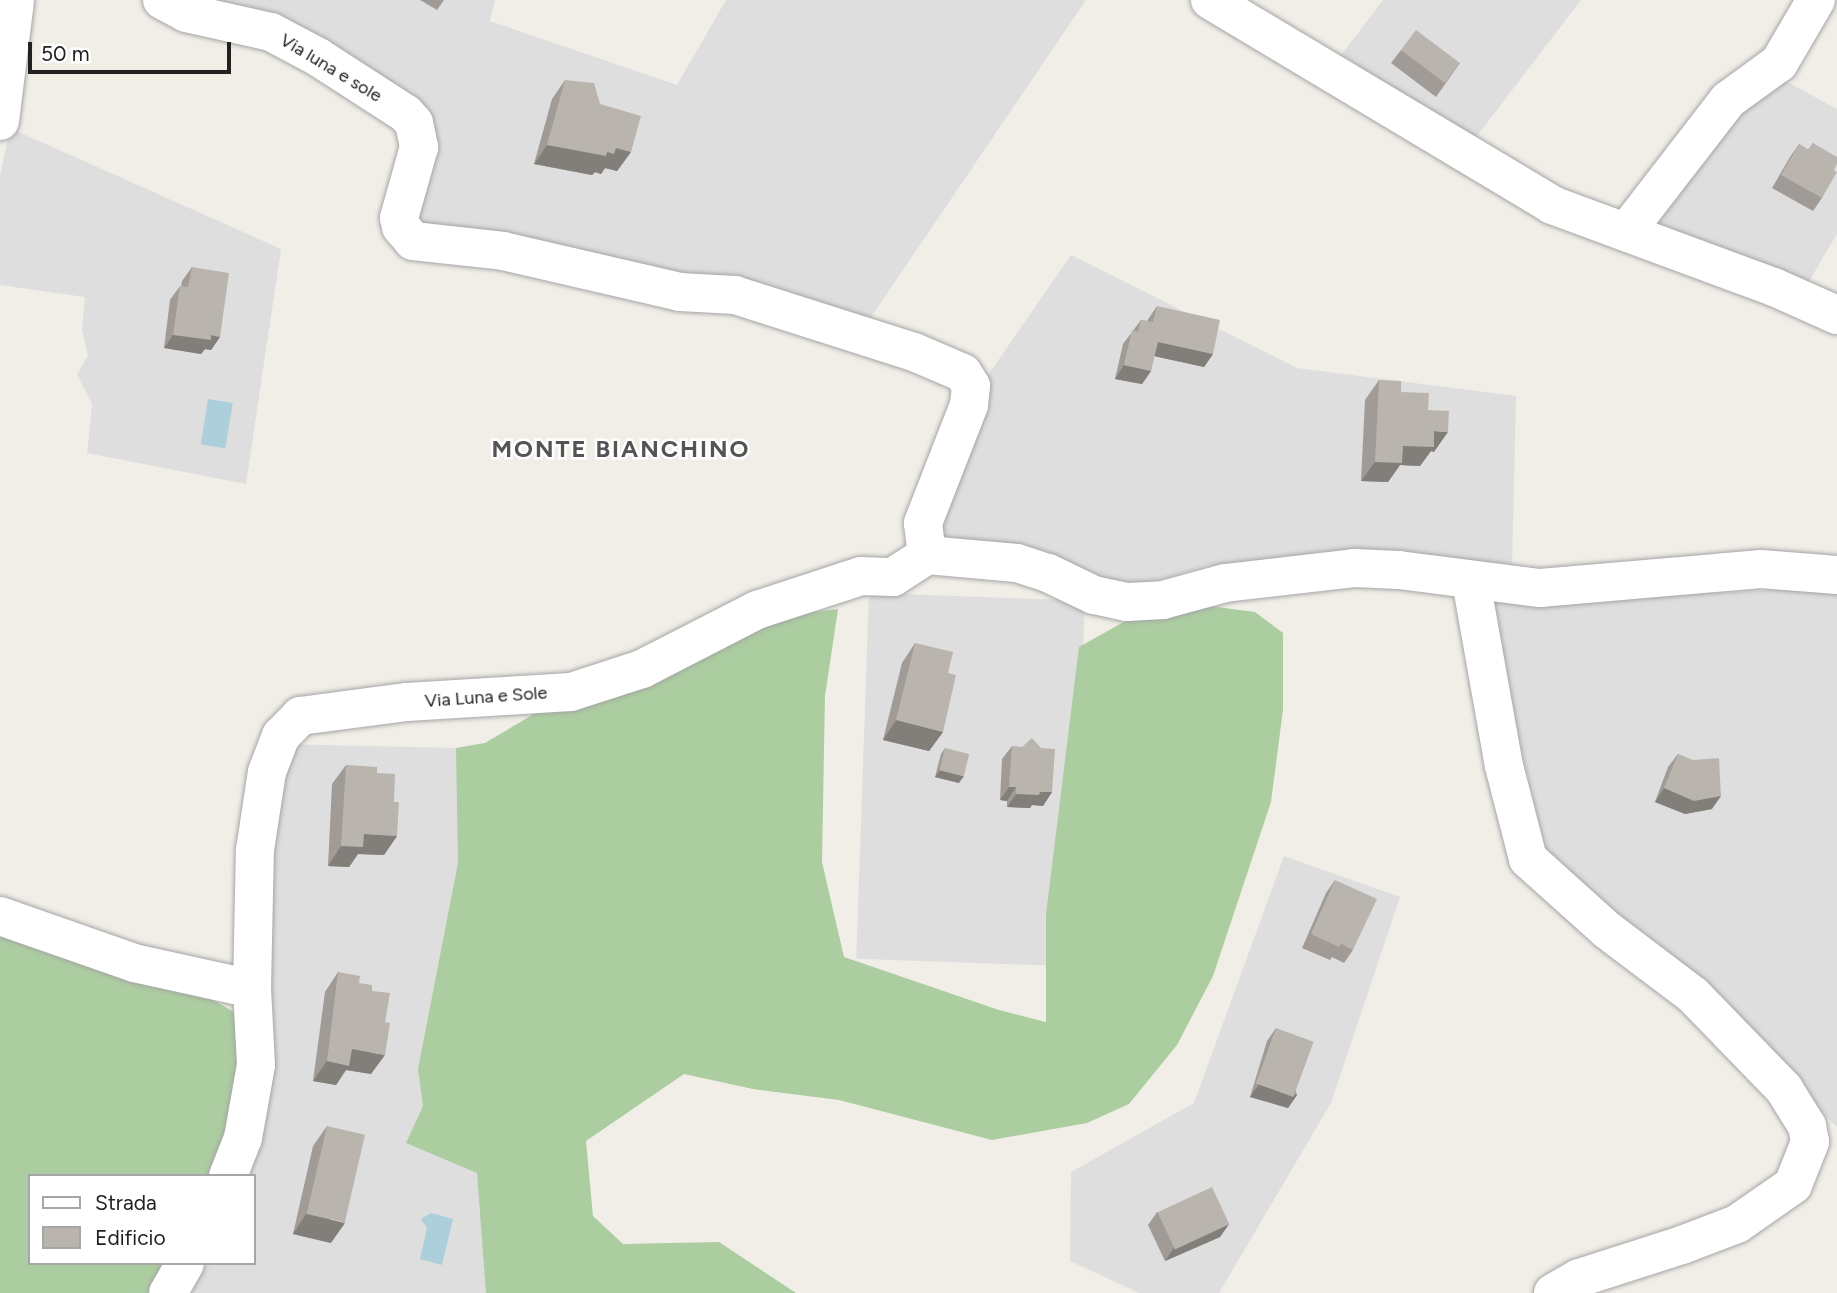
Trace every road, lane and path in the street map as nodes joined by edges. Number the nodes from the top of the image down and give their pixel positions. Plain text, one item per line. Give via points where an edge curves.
1 (15, 0) edge
2 (162, 0) edge
3 (1210, 0) edge
4 (1816, 0) edge
5 (0, 121) edge
6 (1626, 232) junction
7 (1837, 316) edge
8 (927, 555) junction
9 (1837, 575) edge
10 (1471, 581) junction
11 (0, 916) edge
12 (252, 989) junction
13 (229, 1174) edge
14 (184, 1265) edge
15 (168, 1293) edge
16 (1553, 1293) edge

1 - 5 street
2 - 8 street, Via luna e sole via 186,13 271,32 406,114 414,123 419,147 399,218 413,241 503,251 680,292 735,295 914,352 963,373 971,386 969,405 923,523
3 - 6 street via 1552,205
4 - 6 street via 1779,64 1728,100
6 - 7 street via 1774,287
8 - 10 street via 1017,563 1094,595 1128,602 1163,600 1225,583 1354,568
8 - 12 street, Via Luna e Sole via 893,577 861,576 757,611 642,669 571,692 407,702 300,716 281,736 267,772 255,850
9 - 10 street via 1761,569 1540,588
10 - 16 street via 1504,766 1528,859 1606,930 1693,995 1784,1089 1807,1126 1810,1142 1793,1185 1737,1224 1580,1278
11 - 12 street via 134,963
12 - 13 street, Via Luna e Sole via 256,1065 243,1138
14 - 15 street

